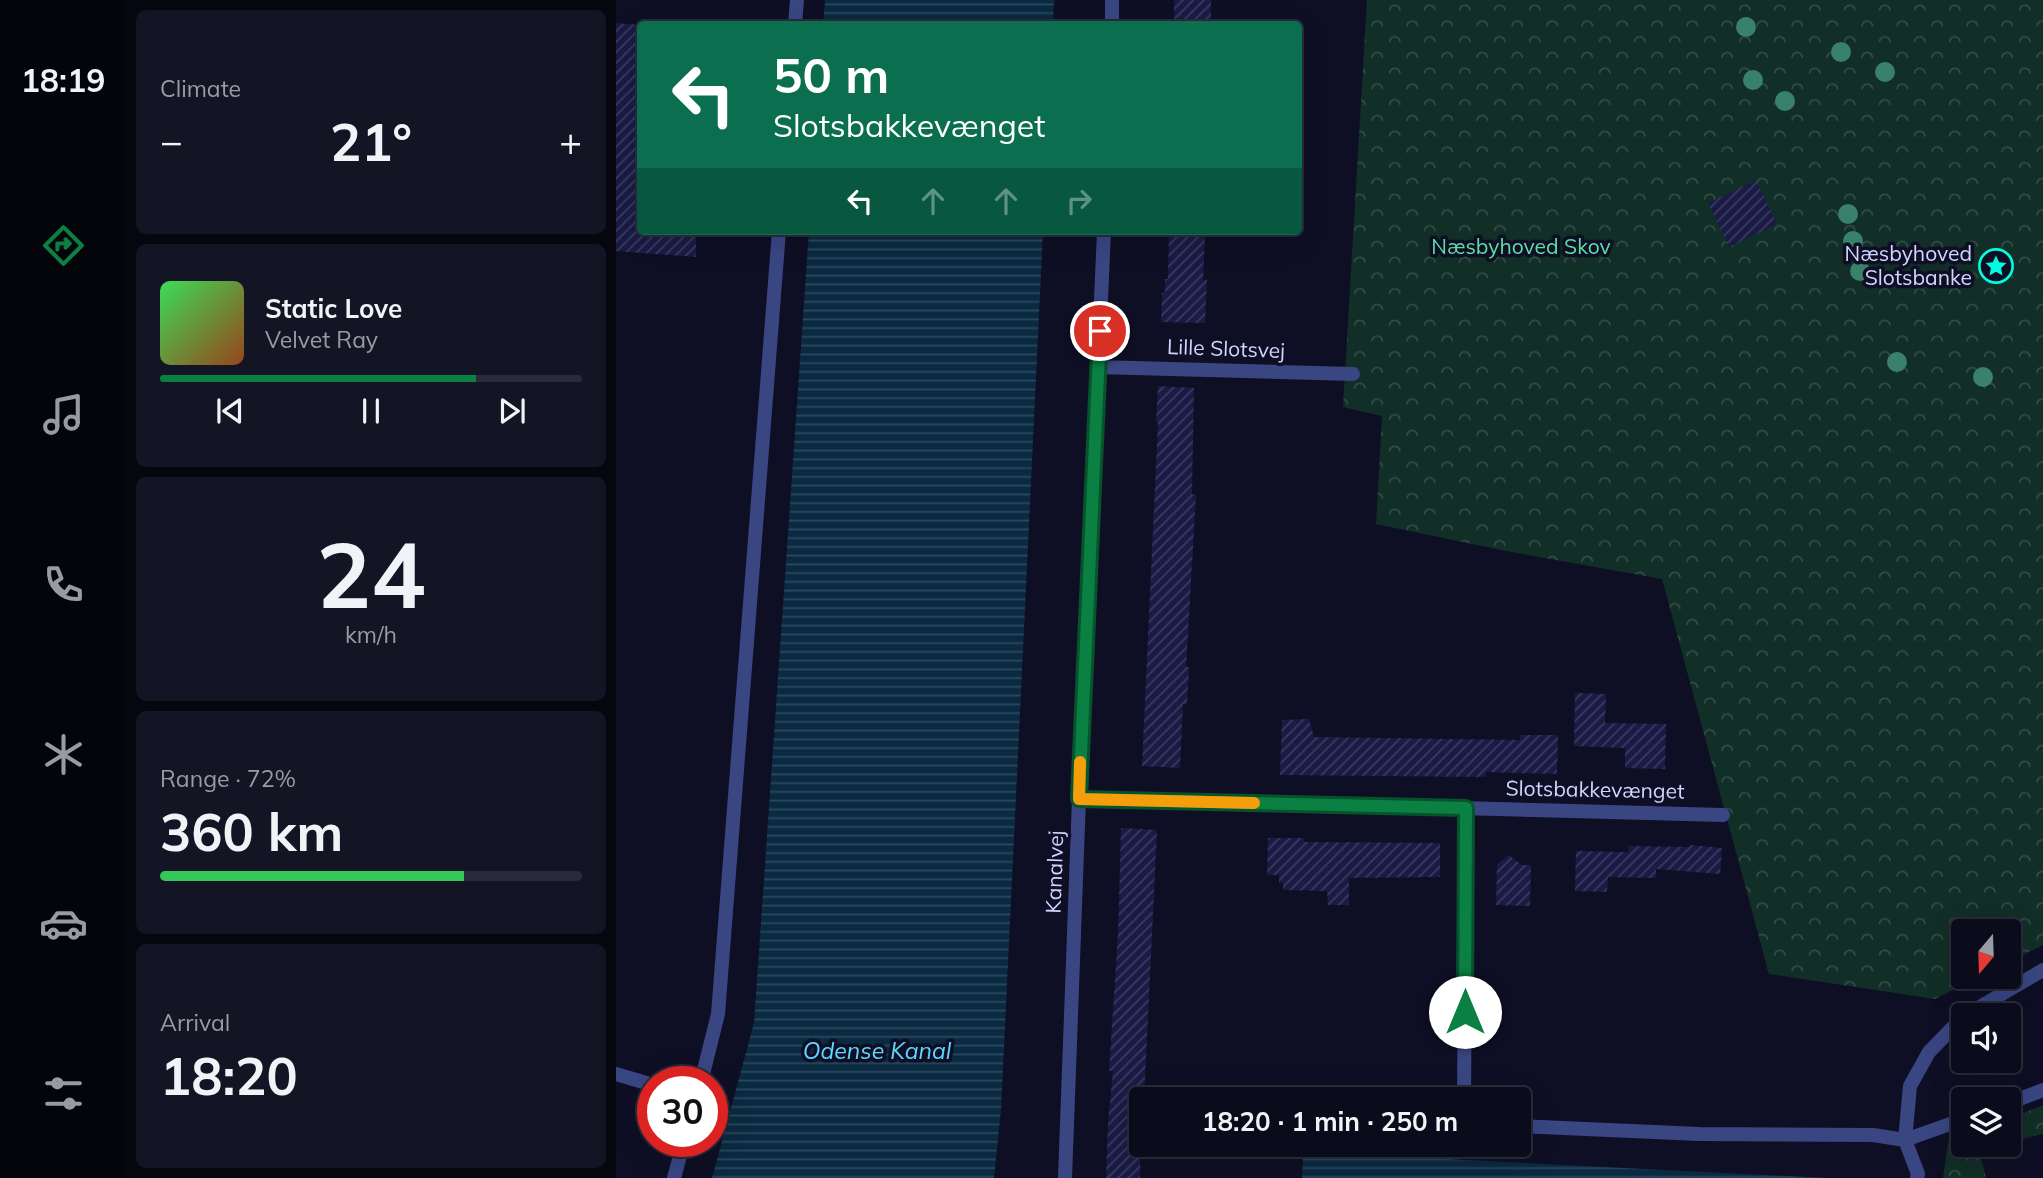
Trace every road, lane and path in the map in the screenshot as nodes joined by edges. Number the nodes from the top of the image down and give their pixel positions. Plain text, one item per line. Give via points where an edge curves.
1 (797, 0) edge
2 (1112, 0) edge
3 (795, 21) edge
4 (1112, 21) edge
5 (779, 235) edge
6 (1104, 235) edge
7 (1097, 367) junction
8 (1353, 374) dead end
9 (1079, 799) junction
10 (1466, 808) junction
11 (1723, 815) dead end
12 (2043, 970) edge
13 (1987, 1003) edge
14 (1951, 1030) edge
15 (705, 1066) edge
16 (616, 1074) edge
17 (637, 1080) edge
18 (1464, 1087) edge
19 (2043, 1090) edge
20 (2021, 1098) edge
21 (1951, 1124) edge
22 (1531, 1127) edge
23 (1905, 1140) junction
24 (680, 1157) edge
25 (674, 1178) edge
26 (1065, 1178) edge
27 (1917, 1178) edge

1 - 3 street
2 - 4 street
5 - 15 street via 718,1014
6 - 7 street, Kanalvej
7 - 8 street, Lille Slotsvej
7 - 9 street, Kanalvej
9 - 10 street, Slotsbakkevænget
9 - 26 street, Kanalvej
10 - 11 street, Slotsbakkevænget
10 - 18 street
12 - 13 street
14 - 23 street via 1929,1052 1910,1086
16 - 17 street
19 - 20 street
21 - 23 street
22 - 23 street via 1873,1135
23 - 27 street
24 - 25 street

